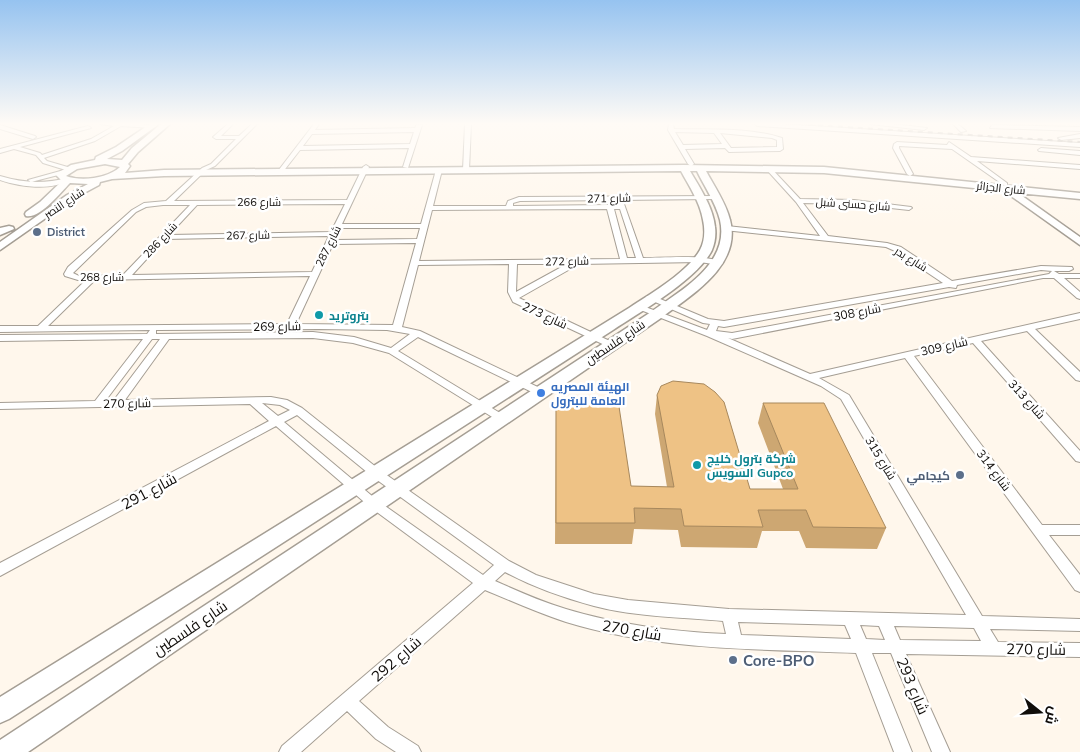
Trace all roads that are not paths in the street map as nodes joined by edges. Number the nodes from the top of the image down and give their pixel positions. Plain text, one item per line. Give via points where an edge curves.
1 (43, 159) edge
2 (99, 159) edge
3 (129, 159) edge
4 (219, 159) edge
5 (290, 159) edge
6 (408, 159) edge
7 (466, 159) edge
8 (688, 159) edge
9 (903, 159) edge
10 (960, 159) edge
11 (970, 159) edge
12 (971, 159) edge
13 (1051, 159) edge
14 (125, 164) junction
15 (79, 165) junction
16 (1058, 166) junction
17 (406, 167) junction
18 (692, 167) junction
19 (1080, 167) edge
20 (466, 168) junction
21 (768, 168) junction
22 (365, 169) junction
23 (202, 170) junction
24 (282, 170) junction
25 (439, 170) junction
26 (910, 174) junction
27 (67, 175) junction
28 (109, 177) junction
29 (0, 178) edge
30 (991, 182) junction
31 (1006, 186) junction
32 (1022, 190) junction
33 (1080, 192) edge
34 (1080, 196) edge
35 (699, 197) junction
36 (714, 197) junction
37 (620, 198) junction
38 (798, 201) junction
39 (350, 202) junction
40 (168, 203) junction
41 (195, 203) junction
42 (509, 207) junction
43 (610, 207) junction
44 (622, 207) junction
45 (429, 208) junction
46 (909, 208) dead end
47 (424, 226) junction
48 (727, 228) junction
49 (336, 230) junction
50 (1080, 232) edge
51 (163, 237) junction
52 (825, 238) junction
53 (2, 239) edge
54 (421, 241) junction
55 (330, 242) junction
56 (709, 242) junction
57 (1080, 242) edge
58 (726, 243) junction
59 (624, 260) junction
60 (640, 260) junction
61 (700, 260) junction
62 (579, 261) junction
63 (513, 262) junction
64 (415, 263) junction
65 (719, 263) junction
66 (1046, 268) junction
67 (1080, 270) edge
68 (314, 274) junction
69 (1054, 275) junction
70 (1080, 276) edge
71 (94, 277) junction
72 (125, 277) junction
73 (950, 285) junction
74 (914, 292) junction
75 (962, 292) junction
76 (1080, 296) edge
77 (514, 297) junction
78 (650, 298) junction
79 (924, 299) junction
80 (863, 301) junction
81 (668, 306) junction
82 (637, 307) junction
83 (874, 309) junction
84 (804, 311) junction
85 (656, 315) junction
86 (1080, 316) edge
87 (815, 320) junction
88 (290, 326) junction
89 (365, 326) junction
90 (156, 328) junction
91 (397, 328) junction
92 (1028, 328) junction
93 (0, 329) edge
94 (40, 329) junction
95 (712, 329) junction
96 (417, 333) junction
97 (150, 336) junction
98 (592, 336) junction
99 (166, 337) junction
100 (0, 338) edge
101 (354, 340) junction
102 (975, 340) junction
103 (610, 345) junction
104 (392, 351) junction
105 (908, 355) junction
106 (809, 377) junction
107 (1080, 378) edge
108 (520, 382) junction
109 (540, 392) junction
110 (254, 402) junction
111 (99, 403) junction
112 (118, 403) junction
113 (0, 406) edge
114 (482, 406) junction
115 (298, 410) junction
116 (502, 418) junction
117 (278, 422) junction
118 (1078, 455) edge
119 (377, 474) junction
120 (355, 488) junction
121 (397, 489) junction
122 (374, 504) junction
123 (1039, 530) junction
124 (1080, 530) edge
125 (504, 565) junction
126 (0, 570) edge
127 (484, 583) junction
128 (1080, 586) edge
129 (729, 614) junction
130 (850, 620) junction
131 (884, 620) junction
132 (978, 623) junction
133 (1080, 625) edge
134 (735, 641) junction
135 (861, 646) junction
136 (896, 646) junction
137 (994, 649) junction
138 (1080, 650) edge
139 (347, 700) junction
140 (0, 711) edge
141 (5, 752) edge
142 (288, 752) edge
143 (412, 752) edge
144 (903, 752) edge
145 (941, 752) edge

1 - 27 street
2 - 15 street
3 - 14 street
4 - 23 street
5 - 24 street
6 - 17 street
7 - 20 street
8 - 18 street, شارع فلسطين
9 - 26 street
10 - 30 street
11 - 31 street
12 - 16 street
13 - 16 street
14 - 15 street, شارع الجزائر via 105,161
14 - 23 street, شارع الجزائر
14 - 28 street via 123,171
15 - 27 street
16 - 19 street
17 - 20 street, شارع الجزائر
17 - 22 street, شارع الجزائر
18 - 20 street, شارع الجزائر
18 - 21 street, شارع الجزائر
18 - 26 street, شارع الجزائر via 834,167
18 - 35 street, شارع فلسطين
18 - 36 street, شارع فلسطين
20 - 25 street, شارع الجزائر
21 - 31 street, شارع الجزائر via 850,171
21 - 38 street
22 - 24 street, شارع الجزائر
22 - 25 street, شارع الجزائر
22 - 39 street, شارع 287
23 - 24 street, شارع الجزائر
23 - 28 street, شارع الجزائر
23 - 40 street
25 - 45 street
26 - 30 street, شارع الجزائر
27 - 28 street, شارع الجزائر via 85,181
27 - 29 street via 43,184
27 - 53 street, شارع النصر via 44,204
28 - 53 street, شارع النصر
30 - 31 street, شارع الجزائر
31 - 32 street, شارع الجزائر
31 - 33 street, شارع الجزائر
31 - 57 street
32 - 34 street, شارع الجزائر
32 - 50 street
35 - 36 street, شارع 271
35 - 37 street, شارع 271
35 - 56 street, شارع فلسطين via 709,219
36 - 48 street, شارع فلسطين via 726,219
37 - 42 street, شارع 271 via 519,199 510,202
37 - 43 street
37 - 44 street
38 - 46 street, شارع حسنى شبل via 854,202
38 - 52 street
39 - 41 street, شارع 266
39 - 49 street, شارع 287
40 - 41 street, شارع 266
40 - 71 street, شارع 268 via 139,207 69,272 73,277
41 - 51 street, شارع 286
42 - 43 street, شارع 271
42 - 45 street, شارع 271
43 - 44 street, شارع 271
43 - 59 street
44 - 60 street
45 - 47 street
47 - 49 street, شارع 267
47 - 54 street
48 - 52 street, شارع بدر
48 - 58 street, شارع فلسطين
49 - 51 street, شارع 267
49 - 55 street, شارع 287
51 - 72 street, شارع 286
52 - 73 street, شارع بدر via 893,247
54 - 55 street
54 - 64 street
55 - 68 street, شارع 287
56 - 58 street
56 - 61 street, شارع فلسطين
58 - 65 street, شارع فلسطين
59 - 60 street, شارع 272
59 - 62 street, شارع 272
60 - 61 street, شارع 272
61 - 65 street, شارع 272
61 - 78 street, شارع فلسطين
62 - 63 street, شارع 272
62 - 77 street
63 - 64 street, شارع 272
63 - 77 street, شارع 273
64 - 91 street
65 - 81 street, شارع فلسطين
66 - 67 street, شارع 308
66 - 69 street
66 - 73 street, شارع 308
68 - 72 street, شارع 268
68 - 88 street, شارع 287
69 - 70 street, شارع 308
69 - 75 street, شارع 308
69 - 76 street
71 - 72 street, شارع 268
71 - 94 street
73 - 74 street, شارع 308
73 - 75 street, شارع بدر
74 - 79 street
74 - 80 street, شارع 308
75 - 79 street, شارع 308
77 - 98 street, شارع 273 via 521,304
78 - 81 street, شارع 308
78 - 82 street, شارع فلسطين
79 - 83 street, شارع 308
80 - 83 street
80 - 84 street, شارع 308
81 - 85 street, شارع فلسطين
81 - 95 street, شارع 308 via 698,318
82 - 85 street, شارع 308
82 - 98 street, شارع فلسطين
83 - 87 street, شارع 308
84 - 87 street
84 - 95 street, شارع 308
85 - 95 street, شارع 308
85 - 103 street, شارع فلسطين
86 - 92 street, شارع 309
87 - 95 street, شارع 308 via 744,335 732,336
88 - 89 street, شارع 269
88 - 90 street, شارع 269
89 - 91 street, شارع 269
89 - 101 street
90 - 94 street, شارع 269
90 - 97 street
91 - 96 street, شارع 269
92 - 102 street, شارع 309
92 - 107 street
93 - 94 street, شارع 269
95 - 106 street, شارع 315
96 - 104 street
96 - 108 street, شارع 269
97 - 99 street, شارع 269
97 - 100 street, شارع 269
97 - 111 street
98 - 103 street, شارع 273
98 - 108 street, شارع فلسطين
99 - 101 street, شارع 269 via 313,335
99 - 112 street
101 - 104 street, شارع 269
102 - 105 street, شارع 309
102 - 118 street, شارع 313
103 - 109 street, شارع فلسطين
104 - 114 street, شارع 269
105 - 106 street, شارع 309
105 - 123 street, شارع 314
106 - 132 street, شارع 315 via 846,397
108 - 109 street, شارع 269
108 - 114 street, شارع فلسطين
109 - 116 street, شارع فلسطين
110 - 112 street, شارع 270
110 - 115 street, شارع 270 via 283,402
110 - 117 street, شارع 270
111 - 112 street, شارع 270
111 - 113 street, شارع 270
114 - 116 street, شارع 269
114 - 119 street, شارع فلسطين
115 - 117 street, شارع 291
115 - 119 street, شارع 270
116 - 121 street, شارع فلسطين
117 - 120 street, شارع 270
117 - 126 street, شارع 291
119 - 120 street, شارع فلسطين
119 - 121 street, شارع 270
120 - 122 street, شارع 270
120 - 140 street
121 - 122 street, شارع فلسطين
121 - 125 street, شارع 270
122 - 127 street, شارع 270
122 - 141 street, شارع فلسطين
123 - 124 street
123 - 128 street, شارع 314
125 - 127 street, شارع 292
125 - 129 street, شارع 270 via 539,582 594,600
127 - 134 street, شارع 270 via 541,607 596,624
127 - 139 street, شارع 292
129 - 130 street, شارع 270
129 - 134 street
130 - 131 street, شارع 270
130 - 135 street
131 - 132 street, شارع 270
131 - 136 street, شارع 293
132 - 133 street, شارع 270
132 - 137 street, شارع 315
134 - 135 street, شارع 270
135 - 136 street, شارع 270
135 - 144 street
136 - 137 street, شارع 270
136 - 145 street, شارع 293
137 - 138 street, شارع 270
139 - 142 street, شارع 292
139 - 143 street via 382,733

